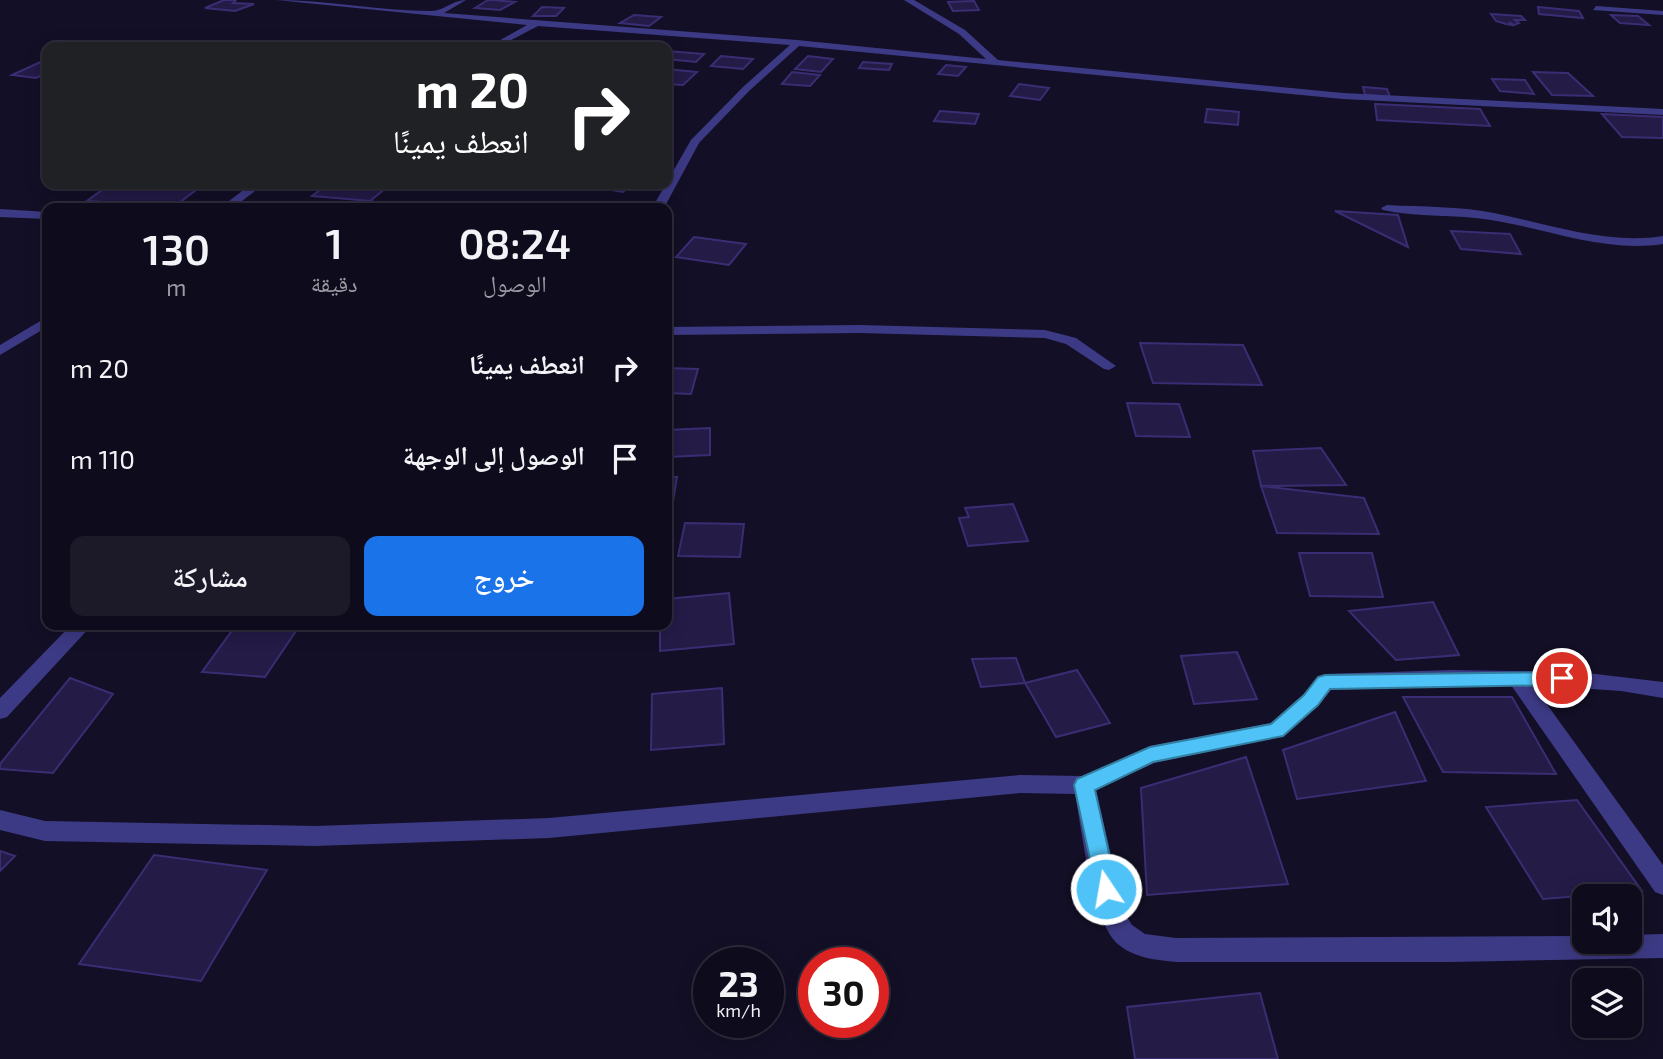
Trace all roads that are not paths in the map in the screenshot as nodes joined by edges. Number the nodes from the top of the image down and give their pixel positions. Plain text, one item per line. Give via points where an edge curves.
1 (280, 0) edge
2 (462, 0) edge
3 (908, 0) edge
4 (1595, 8) dead end
5 (1663, 13) edge
6 (436, 14) junction
7 (536, 24) junction
8 (502, 42) edge
9 (797, 43) junction
10 (995, 62) junction
11 (1663, 112) edge
12 (672, 183) edge
13 (251, 189) edge
14 (233, 203) edge
15 (1387, 208) dead end
16 (0, 213) edge
17 (42, 216) edge
18 (1663, 240) edge
19 (42, 324) edge
20 (672, 331) edge
21 (0, 351) edge
22 (1109, 366) dead end
23 (77, 630) edge
24 (1517, 678) junction
25 (1663, 690) edge
26 (0, 711) edge
27 (1084, 785) junction
28 (0, 820) edge
29 (1663, 884) edge
30 (1663, 947) edge

1 - 6 street
2 - 6 street
3 - 10 street via 962,32
4 - 5 street
6 - 7 street
7 - 8 street
7 - 9 street
9 - 10 street
9 - 12 street via 695,142
10 - 11 street via 1343,96
13 - 14 street
15 - 18 street via 1491,216 1578,236
16 - 17 street
19 - 21 street
20 - 22 street via 1045,334 1071,341
23 - 26 street
24 - 25 street via 1618,681
24 - 27 street via 1325,682 1277,730 1150,755
24 - 29 street
27 - 28 street via 1006,786 549,828 329,836 45,831
27 - 30 street via 1112,915 1120,932 1135,943 1176,950

